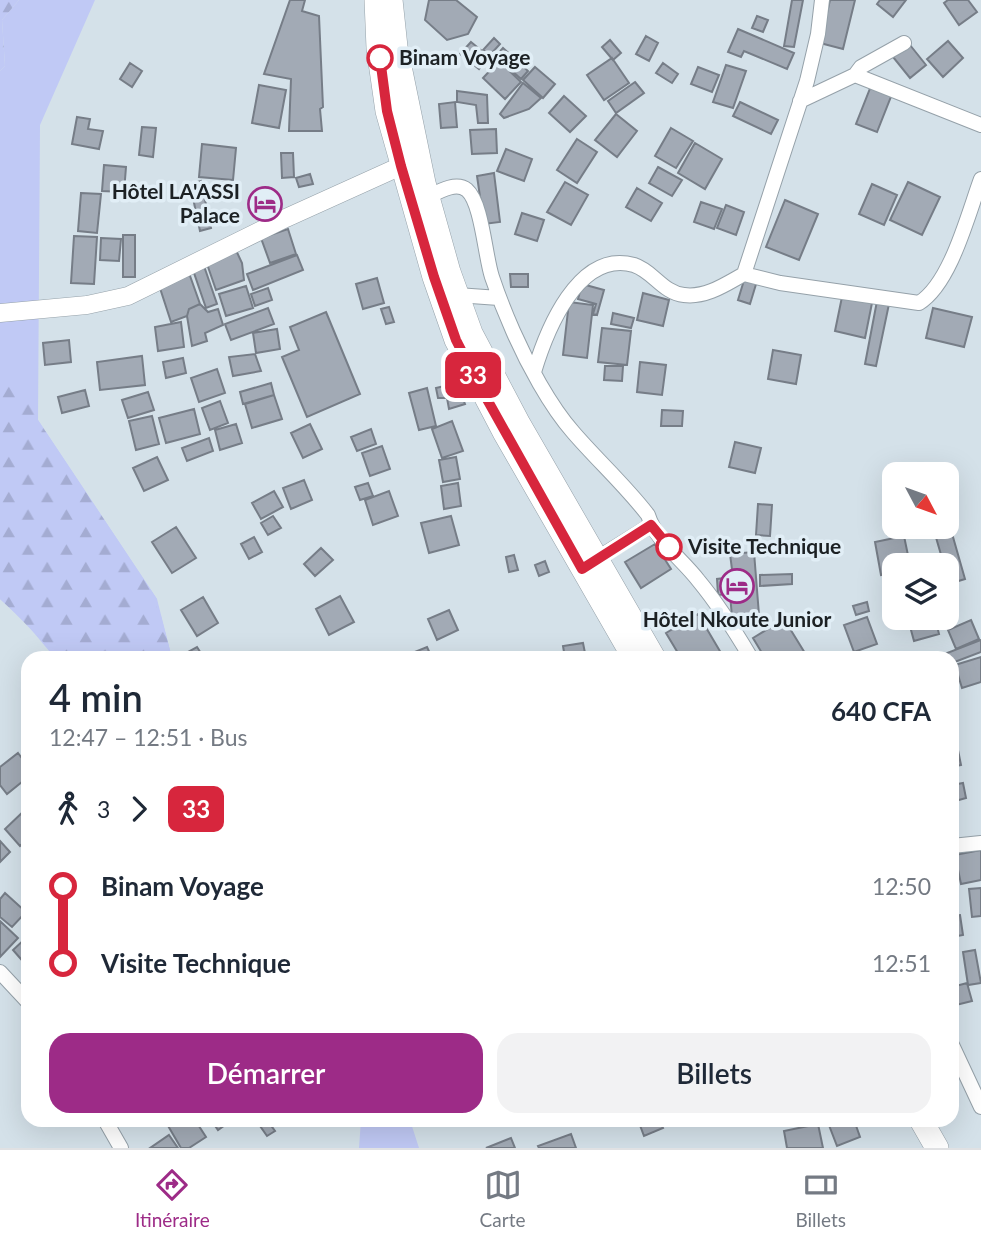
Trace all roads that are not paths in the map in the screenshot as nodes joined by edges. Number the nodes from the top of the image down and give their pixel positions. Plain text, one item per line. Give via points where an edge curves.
1 (376, 0) edge
2 (391, 0) edge
3 (822, 0) edge
4 (904, 43) dead end
5 (855, 75) junction
6 (800, 101) junction
7 (981, 125) edge
8 (410, 162) junction
9 (981, 179) edge
10 (428, 197) junction
11 (744, 274) junction
12 (457, 295) junction
13 (499, 298) junction
14 (0, 313) edge
15 (534, 372) junction
16 (651, 525) junction
17 (588, 564) junction
18 (631, 651) edge
19 (649, 651) edge
20 (747, 651) edge
21 (981, 843) edge
22 (959, 845) edge
23 (0, 972) edge
24 (21, 995) edge
25 (959, 1058) edge
26 (977, 1090) edge
27 (981, 1107) edge
28 (109, 1127) edge
29 (908, 1127) edge
30 (925, 1127) edge
31 (121, 1148) edge
32 (920, 1148) edge
33 (937, 1148) edge

1 - 8 highway via 387,111
2 - 8 highway
3 - 6 street via 812,63
4 - 5 street
5 - 6 street
5 - 7 street
6 - 11 street
8 - 10 highway
8 - 14 street via 128,296 88,305
8 - 17 highway via 434,277 456,340
9 - 11 street via 946,269 929,297 919,303
10 - 12 highway
10 - 13 street via 454,187 469,192
11 - 15 street via 720,288 685,295 671,292 635,265 595,270 557,314
12 - 13 street
12 - 17 highway via 485,363
13 - 15 street
15 - 16 street via 571,430 639,504
16 - 17 street
16 - 20 street via 720,608
17 - 18 highway
17 - 19 highway
21 - 22 street
23 - 24 street
25 - 26 street
26 - 27 street
28 - 31 street
29 - 32 highway
30 - 33 highway

